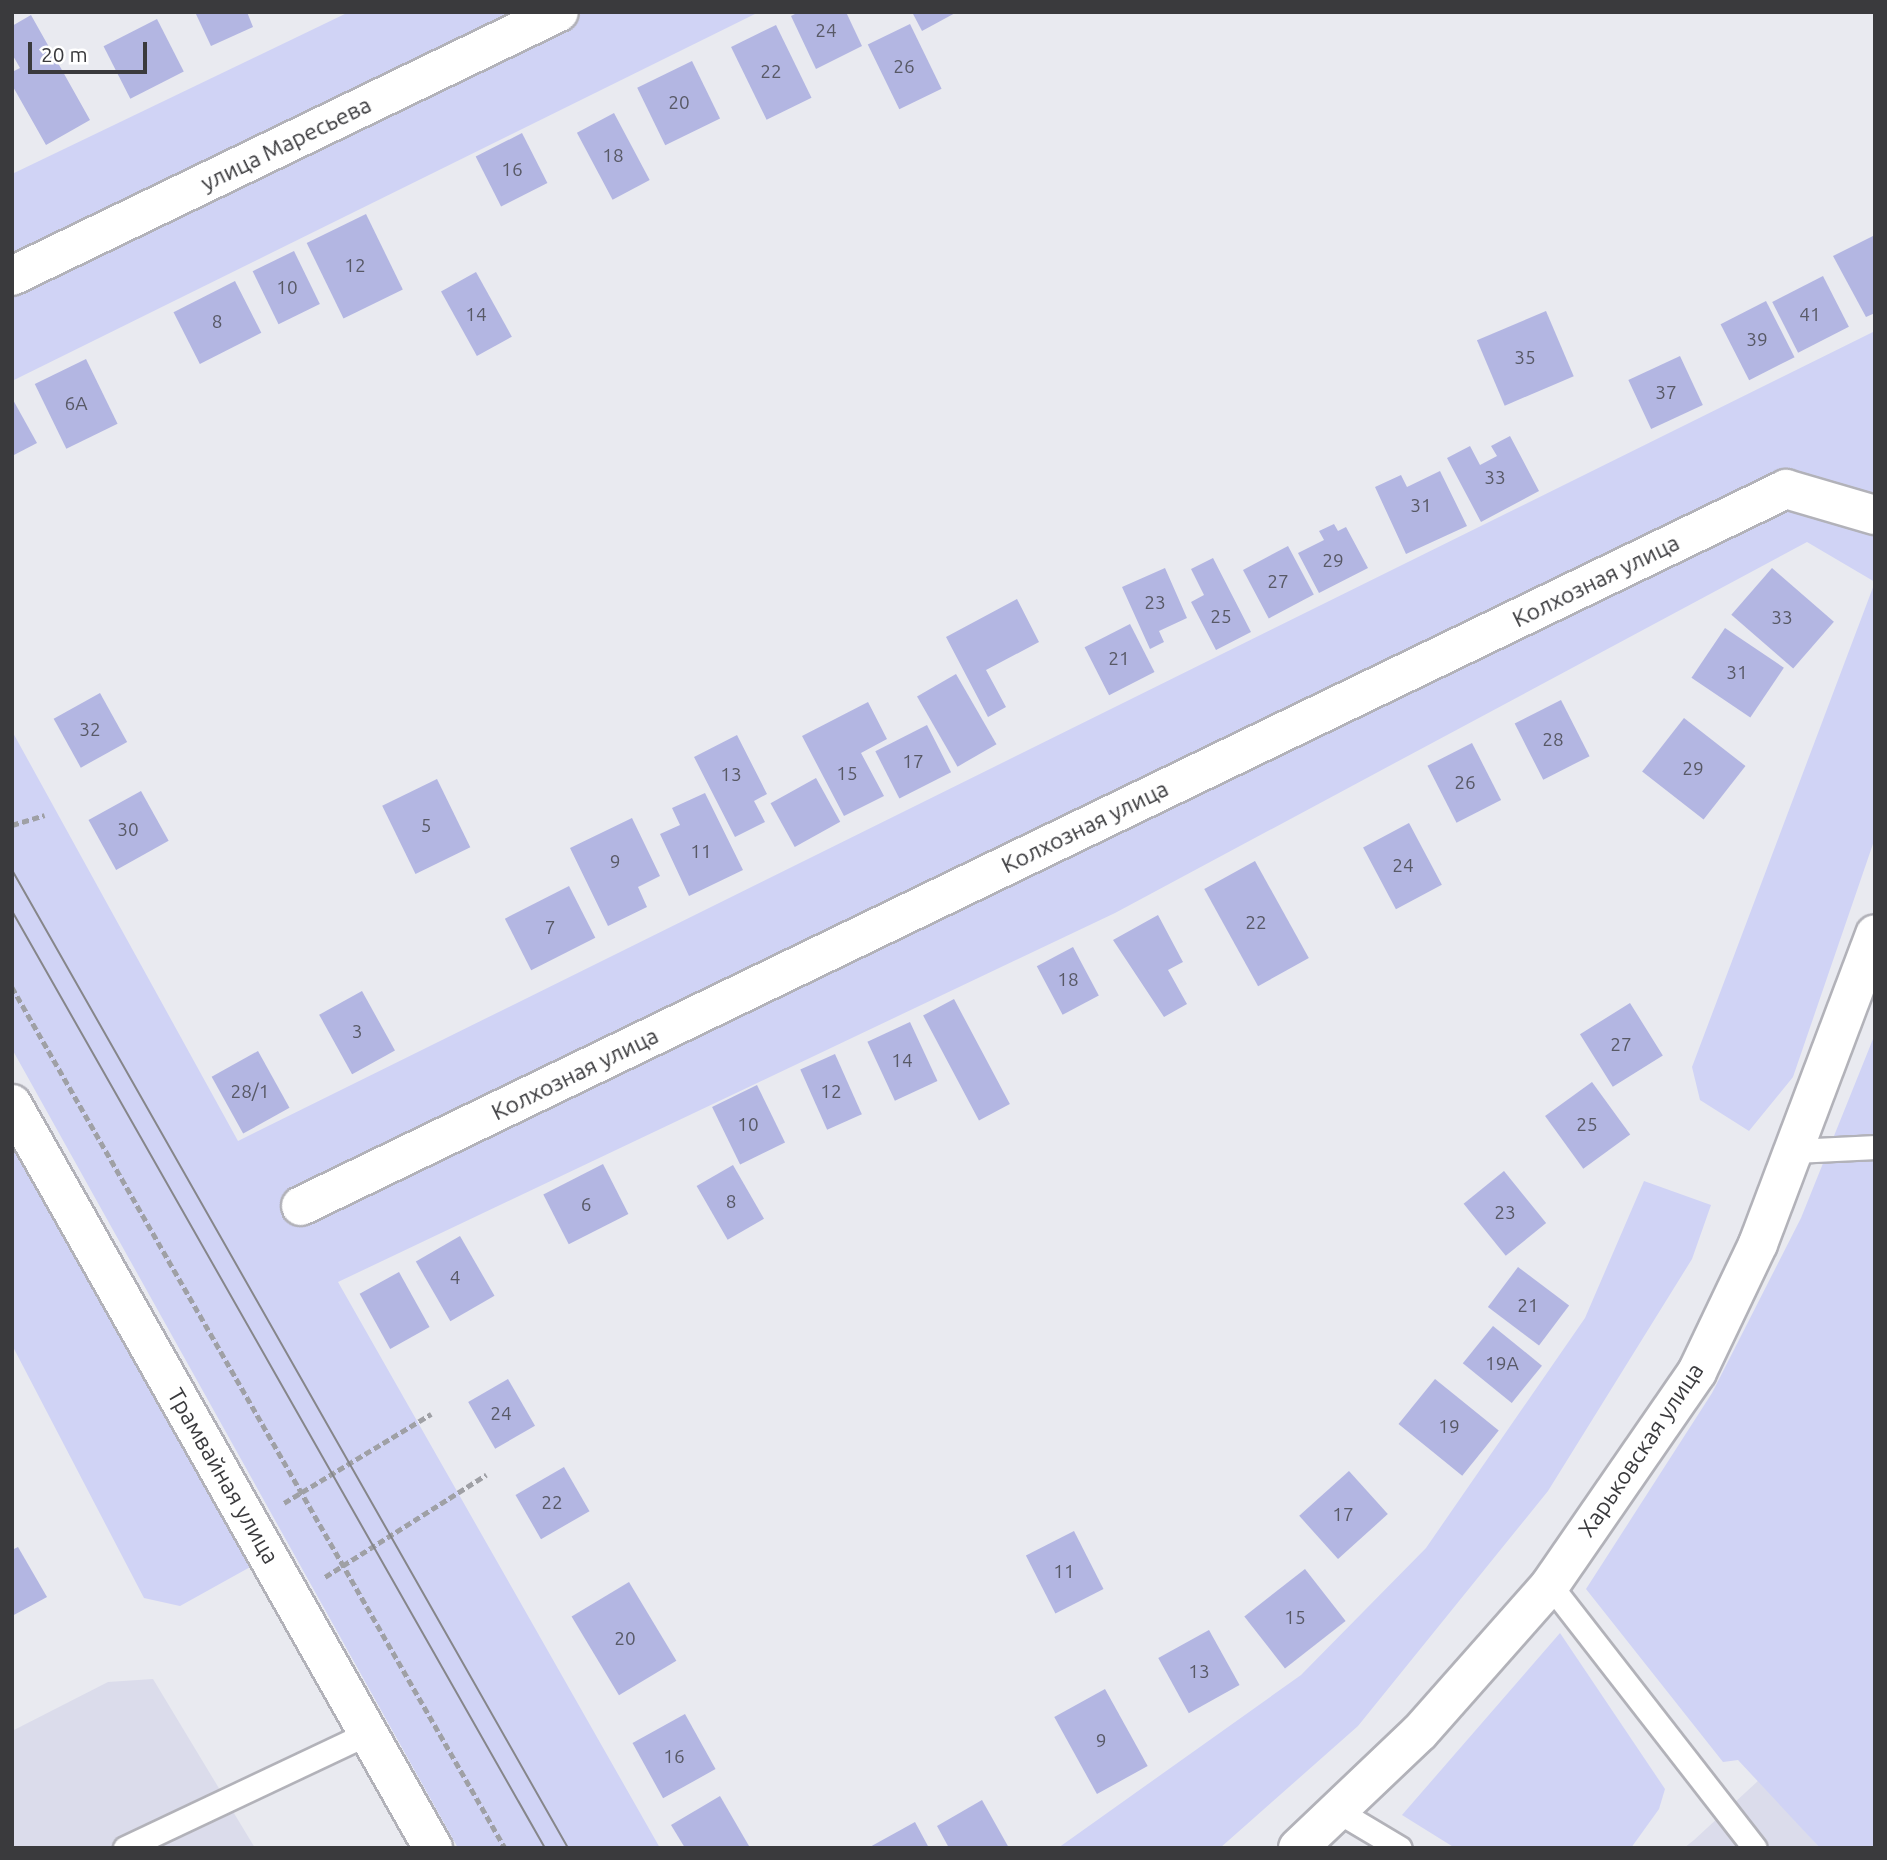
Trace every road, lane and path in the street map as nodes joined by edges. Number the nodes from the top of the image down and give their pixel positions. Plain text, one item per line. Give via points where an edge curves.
1 (559, 12) edge
2 (12, 276) edge
3 (1875, 515) edge
4 (44, 815) dead end
5 (12, 825) edge
6 (1875, 934) edge
7 (12, 987) edge
8 (12, 1104) edge
9 (1875, 1147) edge
10 (1796, 1151) junction
11 (301, 1206) dead end
12 (431, 1414) dead end
13 (486, 1475) dead end
14 (301, 1493) junction
15 (250, 1524) junction
16 (344, 1566) junction
17 (1549, 1585) junction
18 (292, 1599) junction
19 (368, 1733) junction
20 (1336, 1811) junction
21 (1745, 1844) edge
22 (125, 1848) edge
23 (433, 1848) edge
24 (505, 1848) edge
25 (1298, 1848) edge
26 (1400, 1848) edge

1 - 2 street, улица Маресьева
3 - 11 street, Колхозная улица via 1786,489
4 - 5 path
6 - 10 street, Харьковская улица
7 - 14 path
8 - 15 street, Трамвайная улица
9 - 10 lane
10 - 17 street, Харьковская улица via 1697,1372
12 - 14 path
13 - 16 path
14 - 15 path
14 - 16 path
15 - 18 street, Трамвайная улица
16 - 18 path
16 - 24 path
17 - 20 street, Харьковская улица via 1420,1731
17 - 21 lane
18 - 19 street, Трамвайная улица
19 - 22 lane
19 - 23 street, Трамвайная улица
20 - 25 street, Харьковская улица
20 - 26 lane

